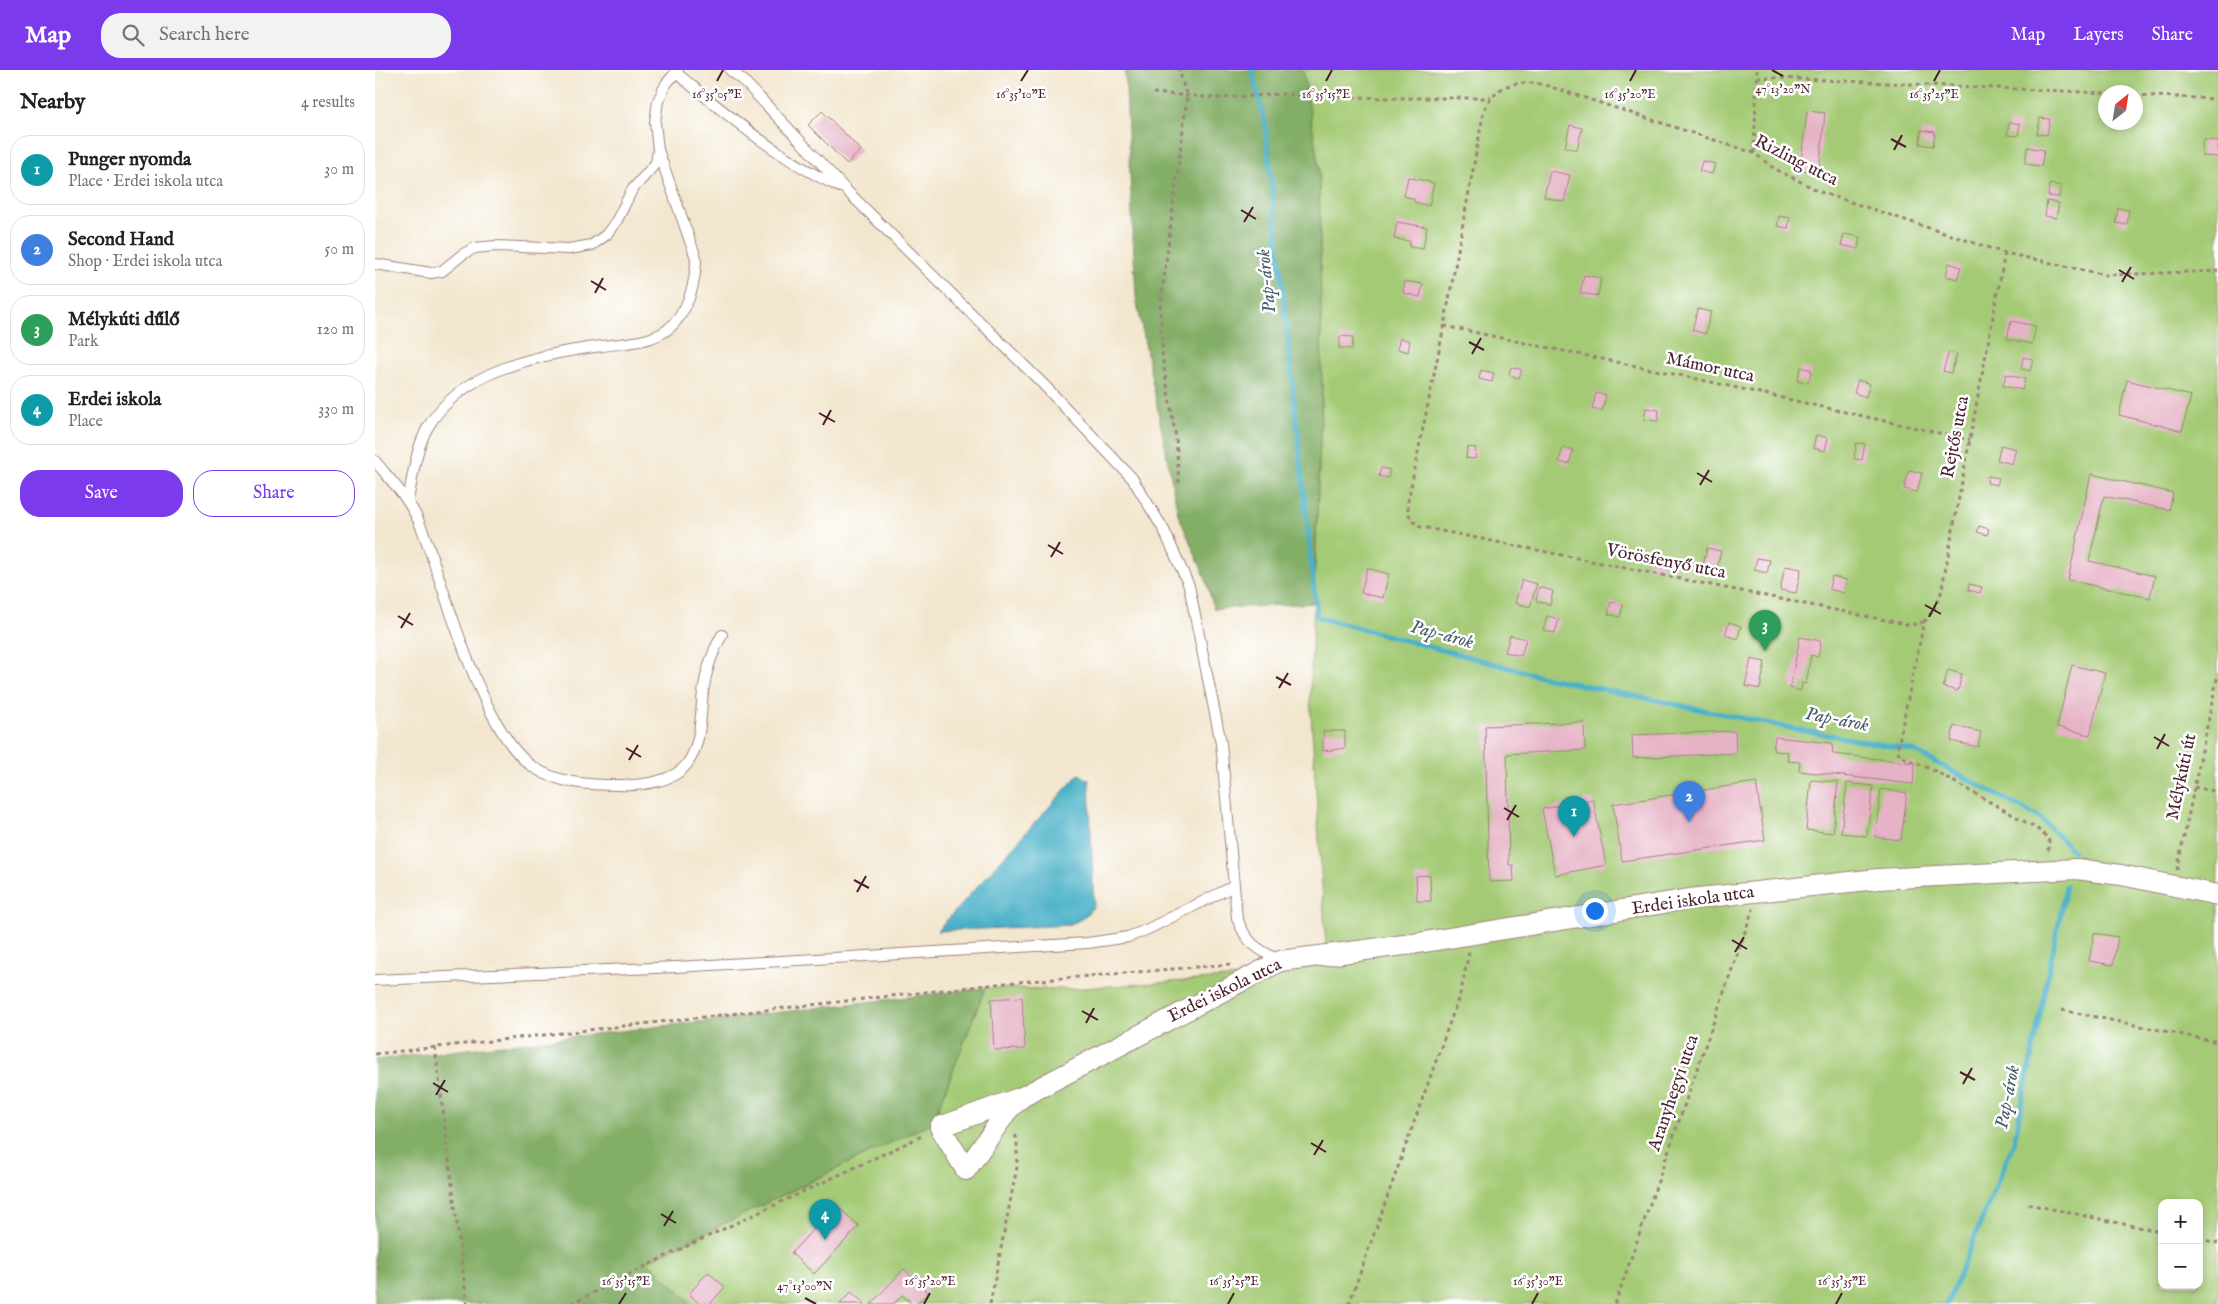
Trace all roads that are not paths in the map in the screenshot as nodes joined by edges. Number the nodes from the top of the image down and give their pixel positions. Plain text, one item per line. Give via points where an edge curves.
1 (730, 70) edge
2 (677, 71) edge
3 (659, 150) junction
4 (846, 190) junction
5 (375, 264) edge
6 (375, 462) edge
7 (408, 500) junction
8 (722, 635) dead end
9 (1234, 886) junction
10 (2218, 895) edge
11 (1280, 960) junction
12 (375, 980) edge
13 (1015, 1104) junction

1 - 4 lane
2 - 3 lane via 658,101 655,122
2 - 4 lane via 797,166
3 - 5 lane via 657,163 632,190 617,220 592,245 569,249 475,248 442,271 431,272
3 - 7 lane via 696,258 691,295 679,316 668,329 650,338 524,360 490,374 455,395 429,426 417,456
4 - 9 lane via 1042,383 1125,472 1163,530 1189,586 1221,743
6 - 7 lane
7 - 8 lane via 422,528 441,589 494,718 516,752 533,767 556,778 589,785 634,786 665,779 685,766 695,750 708,669 713,650
9 - 11 lane via 1237,918 1243,935 1255,948
9 - 12 lane via 1146,930 1128,937 1088,943 677,967
10 - 11 street, Erdei iskola utca via 2077,869 1878,879 1689,899 1472,934
11 - 13 street, Erdei iskola utca
13 - 13 street, Erdei iskola utca via 940,1127 966,1170

